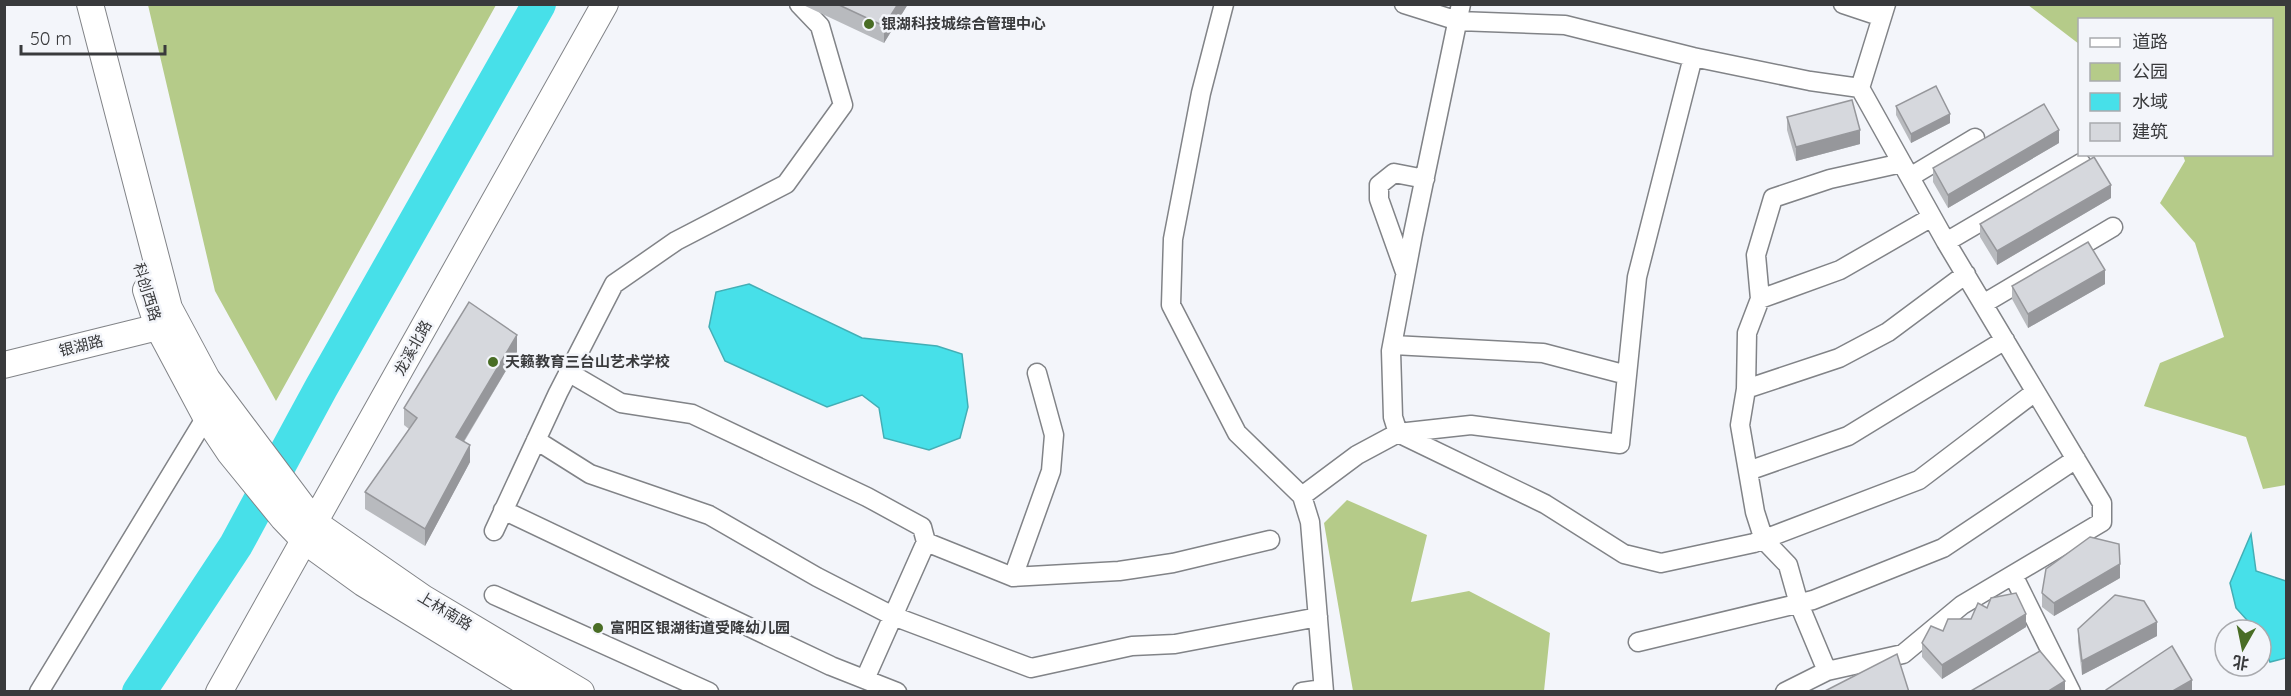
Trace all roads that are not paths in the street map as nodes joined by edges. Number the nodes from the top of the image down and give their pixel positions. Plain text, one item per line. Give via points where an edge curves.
1 (74, 4) edge
2 (90, 4) edge
3 (605, 4) edge
4 (800, 4) edge
5 (1224, 4) edge
6 (1404, 4) edge
7 (1843, 4) edge
8 (1884, 11) edge
9 (1460, 13) edge
10 (1693, 57) junction
11 (1860, 88) junction
12 (1975, 138) dead end
13 (2080, 163) edge
14 (1906, 170) junction
15 (1425, 179) junction
16 (1932, 218) junction
17 (2113, 227) dead end
18 (1946, 242) junction
19 (1406, 274) junction
20 (1966, 274) junction
21 (1760, 299) junction
22 (1983, 304) junction
23 (158, 327) junction
24 (2005, 340) junction
25 (1393, 345) junction
26 (4, 365) edge
27 (568, 372) junction
28 (1037, 373) dead end
29 (1627, 375) junction
30 (1746, 390) junction
31 (2036, 392) junction
32 (206, 417) junction
33 (1398, 433) junction
34 (536, 440) junction
35 (2076, 459) junction
36 (1748, 471) junction
37 (1302, 496) junction
38 (289, 508) junction
39 (503, 510) junction
40 (494, 531) dead end
41 (310, 532) junction
42 (1270, 540) dead end
43 (1764, 540) junction
44 (926, 542) junction
45 (2013, 575) junction
46 (1013, 577) junction
47 (494, 595) dead end
48 (1799, 604) junction
49 (893, 616) junction
50 (1318, 617) junction
51 (1638, 642) dead end
52 (1827, 671) junction
53 (865, 679) junction
54 (1323, 690) edge
55 (39, 692) edge
56 (219, 692) edge
57 (542, 692) edge
58 (581, 692) edge
59 (709, 692) edge
60 (897, 692) edge
61 (1302, 692) edge
62 (1785, 692) edge
63 (2071, 692) edge

1 - 23 street, 科创西路 via 138,266
2 - 38 street, 科创西路 via 169,308 207,379 246,429
3 - 41 street, 龙溪北路
4 - 27 street via 820,26 843,105 786,184 676,241 614,284
5 - 37 street via 1201,93 1173,239 1171,304 1237,433
6 - 9 street
7 - 8 street
8 - 11 street
9 - 10 street via 1565,25
9 - 15 street
10 - 11 street
10 - 29 street via 1637,277
11 - 14 street
12 - 14 street
13 - 18 street
14 - 16 street
14 - 21 street via 1830,179 1773,198 1756,255
15 - 19 street
15 - 19 street via 1394,173 1379,185 1379,199
16 - 18 street
16 - 21 street via 1840,270
17 - 22 street
18 - 20 street
19 - 25 street
20 - 22 street
20 - 30 street via 1888,332 1839,358
21 - 30 street via 1747,333
22 - 24 street
23 - 26 street, 银湖路
23 - 32 street, 科创西路
24 - 31 street
24 - 36 street via 1848,436
25 - 29 street via 1543,353
25 - 33 street via 1393,417
27 - 34 street
27 - 44 street via 621,403 692,414 744,438 922,527
28 - 46 street via 1054,435 1051,471
29 - 33 street via 1620,444 1472,425
30 - 36 street via 1740,425
31 - 35 street
31 - 43 street via 1919,480
32 - 38 street, 科创西路 via 230,453
32 - 55 street
33 - 37 street via 1357,455
33 - 43 street via 1545,504 1624,554 1661,563
34 - 39 street
34 - 49 street via 590,474 709,515
35 - 45 street via 2102,503 2102,522
35 - 48 street via 1943,548
36 - 43 street
37 - 50 street via 1310,522
38 - 41 street, 科创西路
39 - 40 street
39 - 53 street
41 - 56 street, 龙溪北路
41 - 57 street, 上林南路 via 363,583
41 - 58 street, 上林南路
42 - 46 street via 1119,571
43 - 48 street via 1788,565
44 - 46 street
44 - 49 street
45 - 52 street via 1962,605 1903,654
45 - 63 street
47 - 59 street
48 - 51 street
48 - 52 street
49 - 50 street via 1031,668 1132,646 1175,644
49 - 53 street
50 - 54 street
52 - 62 street
53 - 60 street
54 - 61 street

